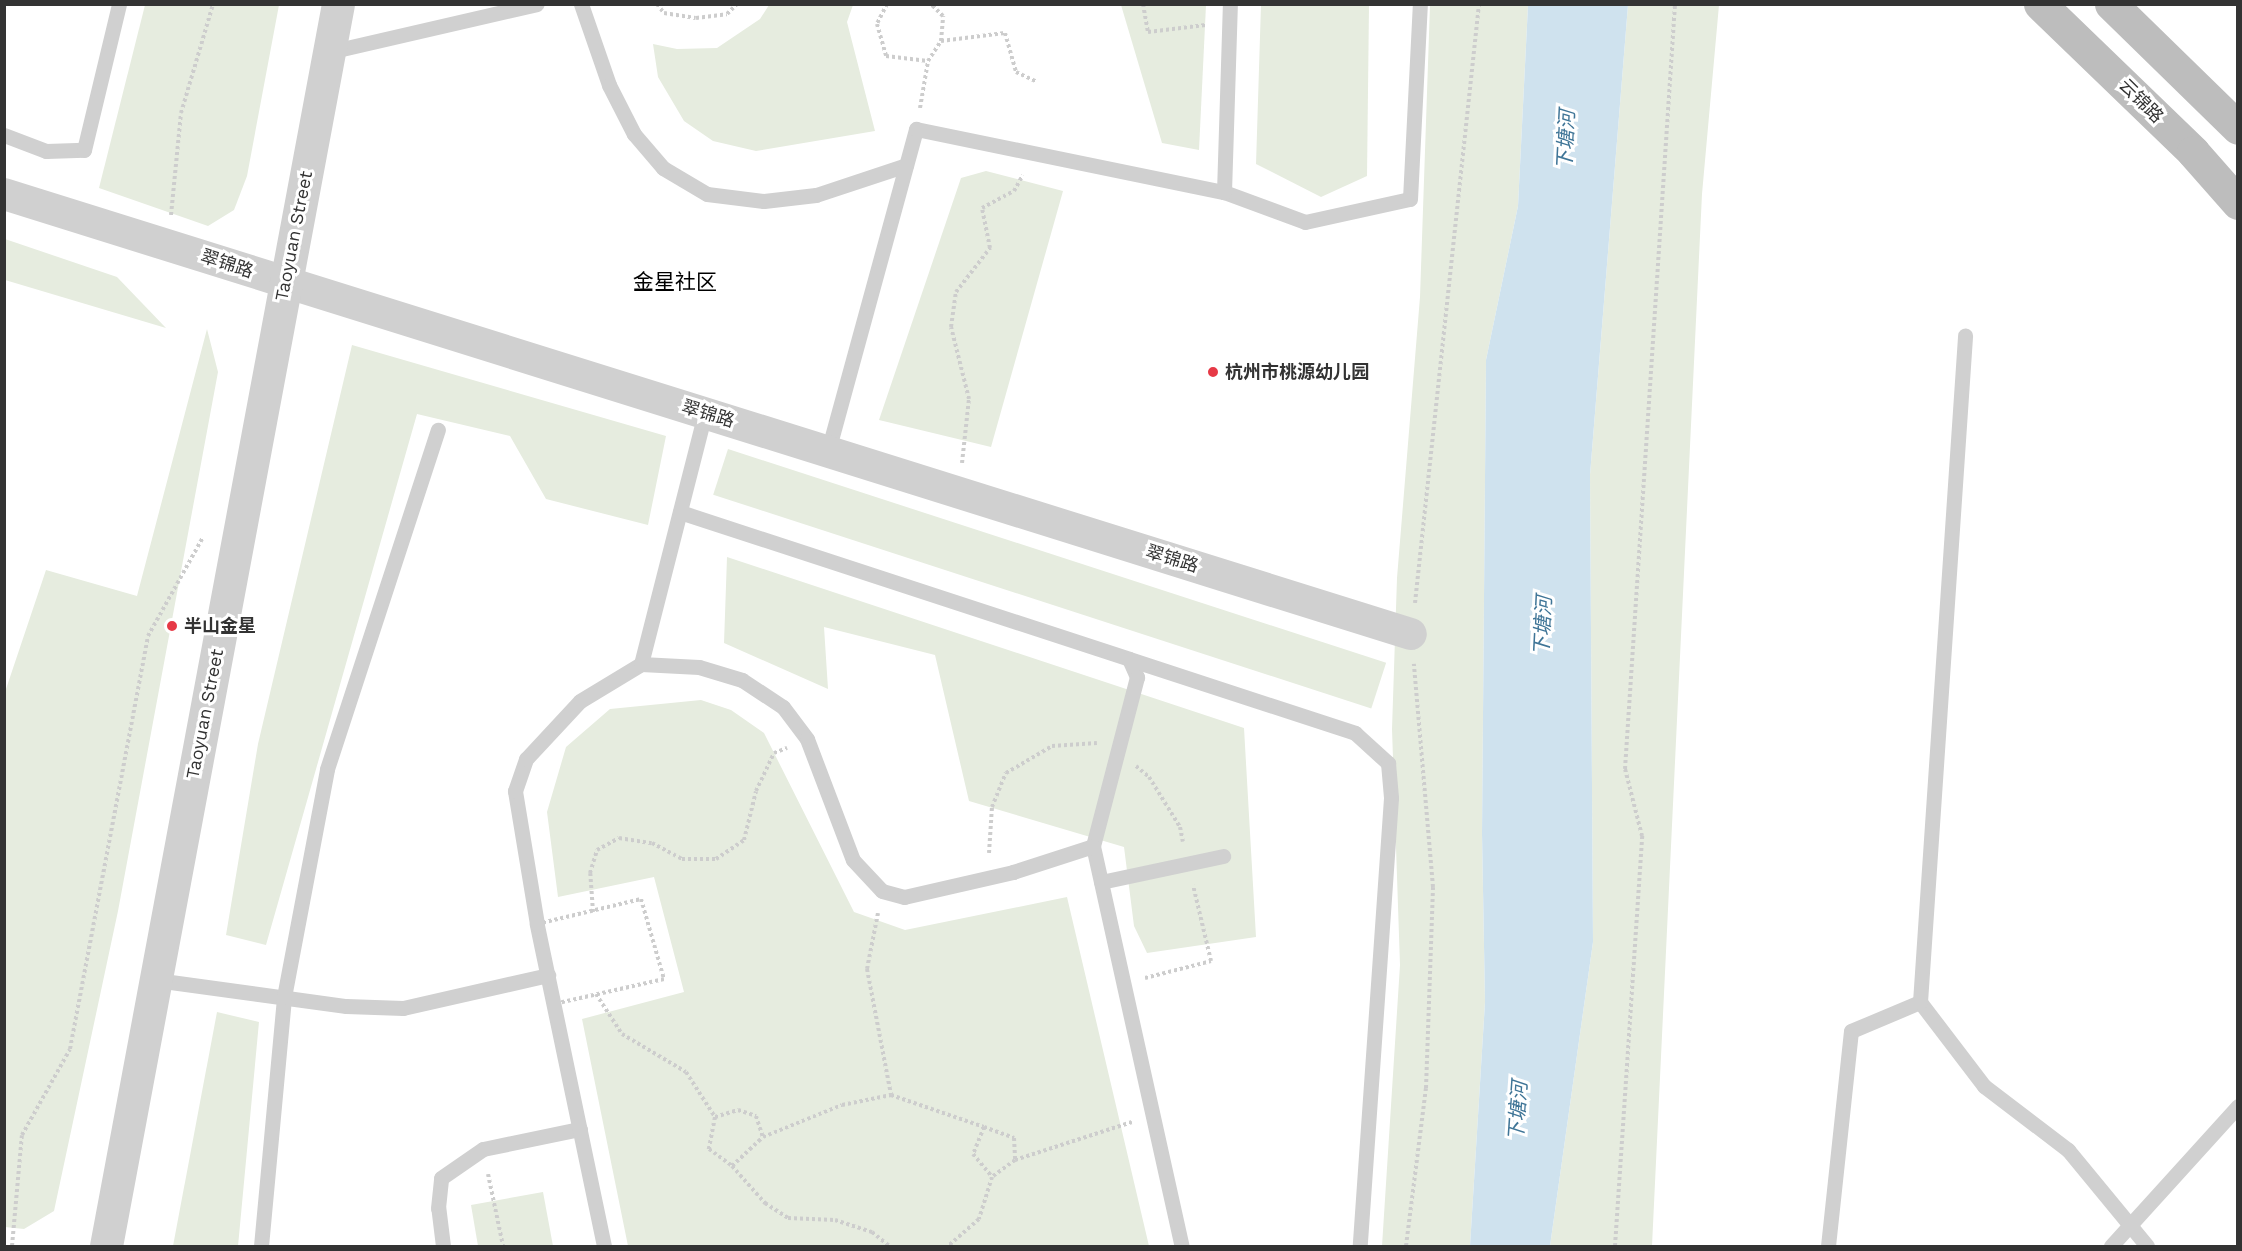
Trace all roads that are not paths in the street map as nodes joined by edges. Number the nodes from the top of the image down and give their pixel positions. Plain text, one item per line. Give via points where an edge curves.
1 (119, 4) edge
2 (338, 4) edge
3 (537, 4) edge
4 (581, 4) edge
5 (1230, 4) edge
6 (1420, 4) edge
7 (2040, 4) edge
8 (2111, 4) edge
9 (329, 52) junction
10 (2238, 128) edge
11 (4, 135) edge
12 (906, 165) junction
13 (1224, 192) junction
14 (4, 194) edge
15 (2238, 203) edge
16 (286, 283) junction
17 (1965, 336) dead end
18 (705, 413) junction
19 (438, 430) dead end
20 (828, 451) junction
21 (680, 512) junction
22 (1412, 634) dead end
23 (1129, 659) junction
24 (641, 664) junction
25 (1093, 846) junction
26 (1223, 856) dead end
27 (1101, 882) junction
28 (548, 975) junction
29 (156, 980) junction
30 (284, 998) junction
31 (1920, 1002) junction
32 (2238, 1106) edge
33 (580, 1129) junction
34 (2129, 1225) junction
35 (106, 1246) edge
36 (261, 1246) edge
37 (443, 1246) edge
38 (604, 1246) edge
39 (1182, 1246) edge
40 (1360, 1246) edge
41 (1828, 1246) edge
42 (2111, 1246) edge
43 (2147, 1246) edge

1 - 11 lane via 84,150 46,151
2 - 9 street, Taoyuan Street
3 - 9 lane
4 - 12 lane via 609,85 634,134 663,168 707,194 764,201 816,195
5 - 13 lane
6 - 13 lane via 1410,199 1305,222
7 - 15 main road, 云锦路 via 2193,152
8 - 10 main road
9 - 16 street, Taoyuan Street
12 - 13 lane via 916,129
12 - 20 lane
14 - 16 street, 翠锦路
16 - 18 street, 翠锦路
16 - 29 street, Taoyuan Street
17 - 31 lane
18 - 20 street, 翠锦路
18 - 21 lane
19 - 30 lane via 327,770
20 - 22 street, 翠锦路
21 - 23 lane
21 - 24 lane
23 - 25 lane via 1137,677
23 - 40 lane via 1355,733 1388,762 1391,798
24 - 25 lane via 699,667 742,680 783,707 807,739 853,860 882,891 904,897 1013,872
24 - 28 lane via 580,701 526,759 515,791
25 - 27 lane
26 - 27 lane
27 - 39 lane
28 - 30 lane via 403,1008
28 - 33 lane
29 - 30 lane
29 - 35 street, Taoyuan Street
30 - 36 lane
31 - 34 lane via 1984,1086 2068,1150
31 - 41 lane via 1851,1031
32 - 34 lane
33 - 37 lane via 483,1149 441,1178 438,1208
33 - 38 lane
34 - 42 lane
34 - 43 lane

